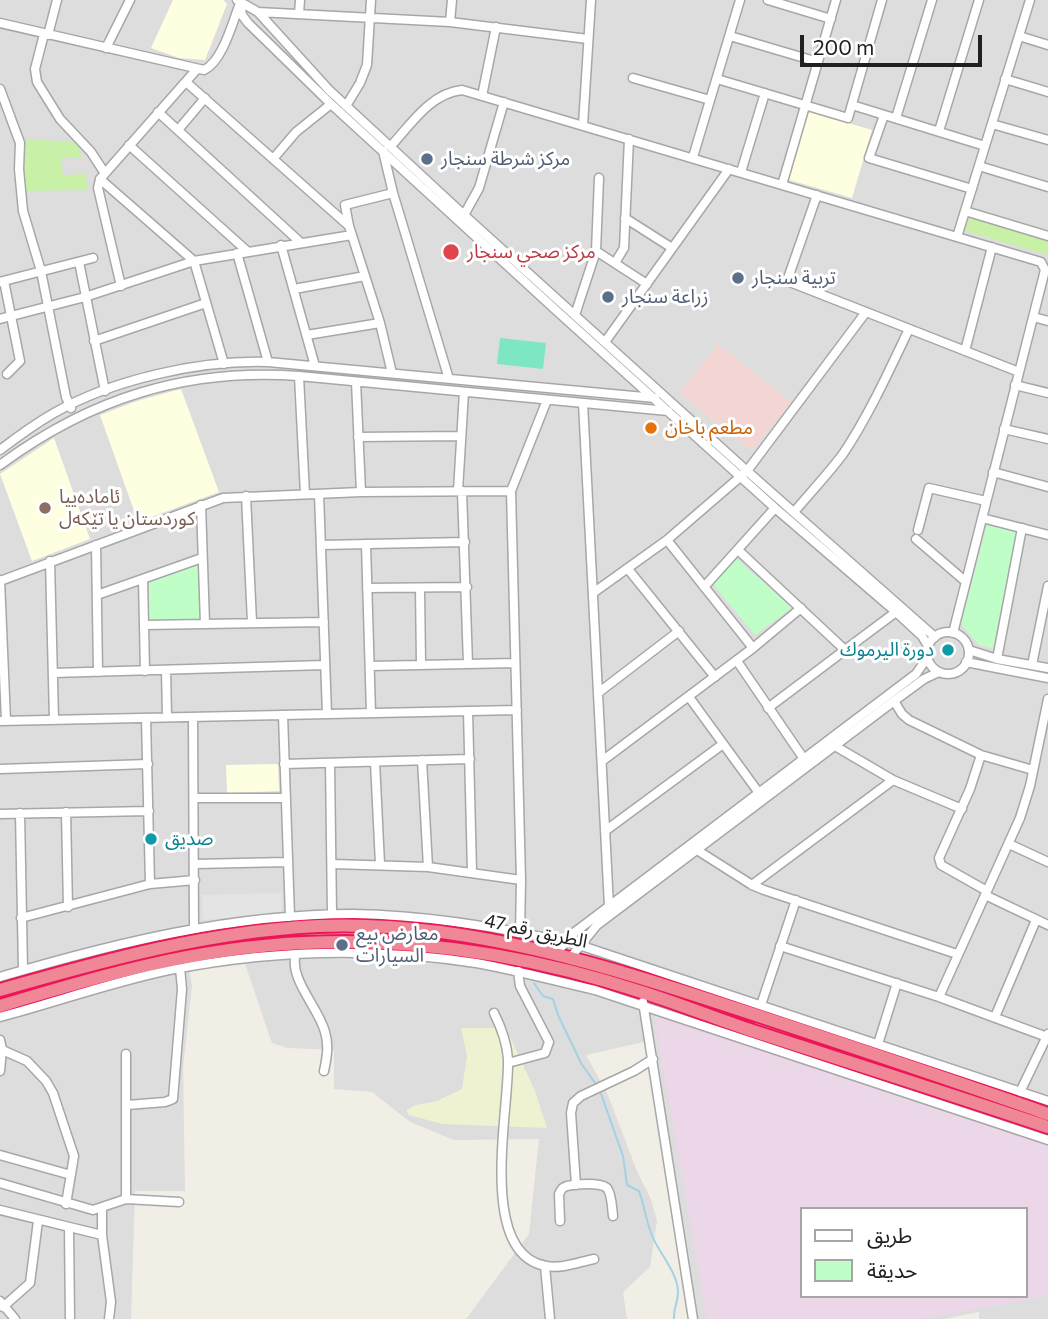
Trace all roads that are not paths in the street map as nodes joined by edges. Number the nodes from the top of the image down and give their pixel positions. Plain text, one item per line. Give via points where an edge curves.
1 (57, 0) edge
2 (130, 0) edge
3 (300, 0) edge
4 (371, 0) edge
5 (452, 0) edge
6 (591, 0) edge
7 (740, 0) edge
8 (768, 0) edge
9 (836, 0) edge
10 (882, 0) edge
11 (932, 0) edge
12 (979, 0) edge
13 (1030, 0) edge
14 (238, 2) edge
15 (255, 7) edge
16 (299, 14) junction
17 (370, 17) junction
18 (831, 19) junction
19 (245, 20) junction
20 (450, 22) junction
21 (0, 23) edge
22 (496, 27) junction
23 (46, 35) junction
24 (730, 36) junction
25 (1018, 36) junction
26 (588, 39) junction
27 (1048, 45) edge
28 (106, 48) junction
29 (818, 62) junction
30 (197, 69) junction
31 (633, 78) dead end
32 (717, 79) junction
33 (1005, 79) junction
34 (186, 82) junction
35 (0, 89) edge
36 (1048, 92) edge
37 (765, 93) junction
38 (482, 96) junction
39 (205, 98) junction
40 (710, 100) junction
41 (504, 103) junction
42 (331, 104) junction
43 (805, 105) junction
44 (852, 105) junction
45 (346, 106) junction
46 (158, 112) junction
47 (884, 115) junction
48 (896, 118) junction
49 (992, 124) junction
50 (583, 125) junction
51 (178, 130) junction
52 (939, 131) junction
53 (629, 139) junction
54 (1048, 140) edge
55 (129, 145) junction
56 (391, 146) junction
57 (985, 146) junction
58 (383, 151) junction
59 (692, 158) junction
60 (273, 159) junction
61 (979, 166) junction
62 (729, 169) junction
63 (741, 172) junction
64 (102, 176) junction
65 (599, 178) dead end
66 (782, 185) junction
67 (1048, 187) edge
68 (972, 189) junction
69 (393, 193) junction
70 (817, 195) junction
71 (965, 211) junction
72 (464, 215) junction
73 (625, 218) junction
74 (350, 230) junction
75 (1048, 236) edge
76 (957, 237) junction
77 (300, 242) junction
78 (281, 245) junction
79 (992, 247) junction
80 (672, 248) junction
81 (247, 251) junction
82 (596, 251) junction
83 (237, 253) junction
84 (93, 258) dead end
85 (194, 261) junction
86 (79, 262) junction
87 (615, 263) junction
88 (41, 271) junction
89 (365, 276) junction
90 (2, 282) edge
91 (647, 284) junction
92 (121, 286) junction
93 (294, 289) junction
94 (85, 298) junction
95 (206, 303) junction
96 (49, 307) junction
97 (866, 312) junction
98 (11, 316) junction
99 (575, 316) junction
100 (1033, 317) junction
101 (0, 319) edge
102 (1048, 321) edge
103 (380, 323) junction
104 (909, 329) junction
105 (307, 335) junction
106 (93, 341) junction
107 (605, 342) junction
108 (965, 351) junction
109 (268, 362) junction
110 (224, 364) junction
111 (315, 366) junction
112 (1018, 372) junction
113 (392, 373) junction
114 (7, 374) dead end
115 (299, 376) junction
116 (449, 379) junction
117 (356, 382) junction
118 (1015, 385) junction
119 (105, 391) junction
120 (464, 392) junction
121 (1048, 393) edge
122 (625, 396) junction
123 (658, 396) junction
124 (547, 400) junction
125 (583, 403) junction
126 (70, 405) junction
127 (624, 407) junction
128 (668, 412) junction
129 (76, 417) junction
130 (1004, 429) junction
131 (461, 436) junction
132 (358, 437) junction
133 (1048, 439) edge
134 (0, 450) edge
135 (0, 465) edge
136 (993, 472) junction
137 (744, 474) junction
138 (1048, 487) edge
139 (460, 491) junction
140 (511, 491) junction
141 (361, 492) junction
142 (305, 494) junction
143 (319, 494) junction
144 (246, 496) junction
145 (986, 500) junction
146 (201, 505) junction
147 (775, 508) junction
148 (794, 512) junction
149 (982, 518) junction
150 (1021, 528) junction
151 (1048, 535) edge
152 (667, 540) junction
153 (466, 542) junction
154 (366, 544) junction
155 (96, 545) junction
156 (321, 545) junction
157 (738, 550) junction
158 (202, 558) junction
159 (50, 561) junction
160 (628, 569) junction
161 (143, 579) junction
162 (0, 580) edge
163 (965, 581) junction
164 (1048, 586) edge
165 (467, 587) junction
166 (704, 587) junction
167 (368, 588) junction
168 (420, 588) junction
169 (593, 593) junction
170 (97, 595) junction
171 (801, 608) junction
172 (896, 612) junction
173 (252, 622) junction
174 (324, 622) junction
175 (205, 624) junction
176 (144, 625) junction
177 (678, 631) junction
178 (953, 633) junction
179 (935, 636) junction
180 (928, 646) junction
181 (753, 648) junction
182 (845, 650) junction
183 (969, 650) junction
184 (927, 658) junction
185 (997, 659) junction
186 (737, 661) junction
187 (967, 662) junction
188 (516, 663) junction
189 (468, 664) junction
190 (325, 665) junction
191 (421, 665) junction
192 (1032, 665) junction
193 (370, 666) junction
194 (1048, 668) edge
195 (166, 670) junction
196 (145, 671) junction
197 (98, 672) junction
198 (53, 673) junction
199 (939, 673) junction
200 (715, 677) junction
201 (1048, 678) edge
202 (598, 693) junction
203 (689, 697) junction
204 (1048, 699) edge
205 (894, 701) junction
206 (768, 708) junction
207 (517, 710) junction
208 (468, 711) junction
209 (371, 713) junction
210 (327, 714) junction
211 (284, 715) junction
212 (167, 717) junction
213 (193, 717) junction
214 (146, 718) junction
215 (54, 720) junction
216 (3, 721) edge
217 (1045, 733) edge
218 (723, 744) junction
219 (835, 746) junction
220 (981, 755) junction
221 (470, 759) junction
222 (422, 760) junction
223 (601, 761) junction
224 (376, 762) junction
225 (806, 762) junction
226 (330, 763) junction
227 (148, 764) junction
228 (284, 764) junction
229 (0, 769) edge
230 (1033, 770) junction
231 (892, 779) junction
232 (759, 793) junction
233 (285, 797) junction
234 (195, 798) junction
235 (962, 809) junction
236 (149, 811) junction
237 (66, 812) junction
238 (20, 813) junction
239 (0, 814) edge
240 (605, 831) junction
241 (1009, 844) junction
242 (697, 849) junction
243 (288, 862) junction
244 (1048, 862) edge
245 (195, 864) junction
246 (333, 864) junction
247 (380, 864) junction
248 (428, 867) junction
249 (472, 872) junction
250 (195, 880) junction
251 (521, 880) junction
252 (150, 884) junction
253 (752, 885) junction
254 (986, 893) junction
255 (796, 900) junction
256 (609, 906) junction
257 (68, 907) junction
258 (332, 914) junction
259 (290, 917) junction
260 (21, 918) junction
261 (1036, 920) junction
262 (1048, 925) edge
263 (243, 928) junction
264 (194, 929) junction
265 (520, 933) junction
266 (504, 936) junction
267 (565, 942) junction
268 (172, 944) junction
269 (579, 945) junction
270 (780, 946) junction
271 (556, 953) junction
272 (296, 954) junction
273 (957, 954) junction
274 (571, 957) junction
275 (478, 958) junction
276 (178, 963) junction
277 (23, 970) junction
278 (518, 971) junction
279 (0, 977) edge
280 (648, 978) junction
281 (897, 983) junction
282 (0, 990) edge
283 (699, 990) junction
284 (939, 997) junction
285 (643, 999) junction
286 (761, 1005) junction
287 (0, 1006) edge
288 (20, 1006) junction
289 (494, 1013) dead end
290 (0, 1017) edge
291 (995, 1017) junction
292 (1047, 1035) edge
293 (878, 1044) junction
294 (1, 1046) edge
295 (127, 1054) dead end
296 (653, 1059) junction
297 (508, 1063) junction
298 (0, 1071) edge
299 (324, 1071) dead end
300 (893, 1082) junction
301 (1020, 1092) junction
302 (1048, 1101) edge
303 (127, 1105) junction
304 (1048, 1114) edge
305 (1048, 1127) edge
306 (1048, 1140) edge
307 (0, 1155) edge
308 (71, 1175) junction
309 (0, 1183) edge
310 (576, 1185) junction
311 (126, 1199) junction
312 (178, 1202) dead end
313 (66, 1203) junction
314 (102, 1208) junction
315 (0, 1210) edge
316 (612, 1216) dead end
317 (38, 1221) junction
318 (560, 1221) dead end
319 (69, 1228) junction
320 (102, 1235) junction
321 (594, 1259) dead end
322 (544, 1266) junction
323 (1, 1304) edge
324 (15, 1319) edge
325 (70, 1319) edge
326 (109, 1319) edge
327 (550, 1319) edge
328 (693, 1319) edge

1 - 23 street
2 - 28 street
3 - 16 street
4 - 17 street
5 - 20 street
6 - 26 street
7 - 24 street
8 - 18 street
9 - 18 street
10 - 44 street
11 - 48 street
12 - 52 street
13 - 25 street
14 - 15 street
14 - 19 street
14 - 30 street via 214,63
15 - 16 street
15 - 19 street via 246,11
15 - 45 street
16 - 17 street
17 - 20 street
17 - 45 street via 367,65
18 - 29 street
19 - 42 street
20 - 22 street
21 - 23 street
22 - 26 street
22 - 38 street
23 - 28 street
23 - 64 street via 35,78 60,119 91,152
24 - 29 street
24 - 32 street
25 - 27 street
25 - 33 street
26 - 50 street
28 - 30 street
29 - 43 street
30 - 34 street
31 - 40 street
32 - 37 street
32 - 40 street
33 - 36 street
33 - 49 street
34 - 39 street
34 - 46 street
35 - 88 street via 20,143 23,211
37 - 43 street
37 - 63 street
38 - 41 street
38 - 56 street via 462,90 446,93 429,104
39 - 51 street
39 - 60 street
40 - 59 street
41 - 50 street
41 - 72 street via 479,188
42 - 58 street
42 - 60 street via 296,132
43 - 44 street via 848,118
43 - 66 street
44 - 47 street
45 - 56 street
46 - 51 street
46 - 55 street
47 - 48 street
47 - 68 street via 869,158
48 - 52 street
49 - 54 street
49 - 57 street
50 - 53 street
51 - 77 street
52 - 57 street
53 - 59 street
53 - 73 street
55 - 64 street
55 - 81 street
56 - 72 street
57 - 61 street
58 - 69 street
58 - 123 street
59 - 62 street
60 - 74 street
61 - 67 street
61 - 68 street
62 - 63 street
62 - 80 street
63 - 66 street
64 - 85 street
64 - 92 street via 98,188
65 - 82 street
66 - 70 street
68 - 71 street
69 - 74 street via 345,205
69 - 116 street
70 - 76 street
70 - 97 street via 787,281
71 - 75 street
71 - 76 street
72 - 99 street
73 - 80 street
73 - 87 street via 624,248
74 - 77 street
74 - 89 street
76 - 79 street
77 - 78 street
78 - 81 street
78 - 93 street
79 - 100 street via 1041,262 1045,271
79 - 108 street
80 - 91 street
81 - 83 street
82 - 87 street
82 - 99 street
83 - 85 street
83 - 109 street
84 - 86 street
85 - 92 street
85 - 95 street
86 - 88 street
86 - 94 street
87 - 91 street
88 - 90 street
88 - 96 street
89 - 93 street
89 - 103 street
90 - 98 street
91 - 107 street
92 - 94 street
93 - 105 street
94 - 96 street
94 - 106 street
95 - 106 street
95 - 110 street
96 - 98 street
96 - 126 street
97 - 104 street
97 - 137 street
98 - 101 street
98 - 114 street via 20,361
99 - 107 street
100 - 102 street
100 - 112 street
103 - 105 street
103 - 113 street
104 - 108 street
104 - 148 street via 853,438
105 - 111 street
106 - 119 street
107 - 123 street
108 - 112 street
109 - 110 street
109 - 111 street
110 - 119 street via 175,371
111 - 113 street
112 - 118 street
113 - 116 street
115 - 117 street
115 - 129 street via 262,373 178,382
115 - 142 street
116 - 122 street
117 - 120 street
117 - 132 street
118 - 121 street
118 - 130 street
119 - 126 street
120 - 124 street
120 - 131 street
122 - 123 street
122 - 127 street
123 - 128 street
123 - 137 street
124 - 125 street
124 - 140 street
125 - 127 street
125 - 169 street
126 - 129 street
126 - 134 street
127 - 128 street
128 - 137 street
129 - 135 street
130 - 133 street
130 - 136 street
131 - 132 street
131 - 139 street
132 - 141 street
136 - 138 street
136 - 145 street
137 - 147 street
137 - 148 street
137 - 152 street
139 - 140 street
139 - 141 street
139 - 153 street
140 - 188 street
141 - 143 street
142 - 143 street
142 - 144 street
143 - 156 street
144 - 146 street
144 - 173 street
145 - 149 street
145 - 163 street via 929,488 917,534
146 - 155 street
146 - 158 street
147 - 157 street
147 - 172 street
148 - 179 street
149 - 150 street
149 - 163 street
150 - 151 street
150 - 185 street
152 - 160 street
152 - 166 street
153 - 154 street
153 - 165 street
154 - 156 street
154 - 167 street
155 - 159 street
155 - 170 street
156 - 174 street
157 - 166 street
157 - 171 street
158 - 161 street
158 - 175 street
159 - 162 street
159 - 198 street
160 - 169 street
160 - 177 street
161 - 170 street
161 - 176 street
162 - 216 street
163 - 178 street
164 - 192 street
165 - 168 street
165 - 189 street
166 - 181 street
167 - 168 street
167 - 193 street
168 - 191 street
169 - 202 street
170 - 197 street
171 - 181 street
171 - 182 street
172 - 180 street
172 - 182 street
173 - 174 street
173 - 175 street
174 - 190 street
175 - 176 street
176 - 196 street
177 - 200 street
177 - 202 street
178 - 179 street
178 - 183 street
179 - 180 street
180 - 184 street
181 - 186 street
182 - 206 street
183 - 185 street
183 - 187 street
184 - 199 street
184 - 225 street via 916,674
185 - 192 street
186 - 200 street
186 - 206 street
187 - 199 street via 958,672
187 - 201 street
188 - 189 street
188 - 207 street
189 - 191 street
190 - 195 street
190 - 210 street
191 - 193 street
192 - 194 street
193 - 209 street
195 - 196 street
195 - 212 street
196 - 197 street
197 - 198 street
198 - 215 street
199 - 205 street
200 - 203 street
202 - 223 street
203 - 218 street
203 - 223 street
204 - 217 street
205 - 219 street
205 - 220 street via 909,720
206 - 225 street
207 - 208 street
207 - 251 street
208 - 209 street
208 - 221 street
209 - 210 street
210 - 211 street
211 - 213 street
211 - 228 street
212 - 213 street
212 - 214 street
213 - 234 street
214 - 215 street
214 - 227 street
215 - 216 street
217 - 230 street
218 - 232 street
218 - 240 street
219 - 225 street
219 - 231 street
220 - 230 street
220 - 235 street
221 - 222 street
221 - 249 street
222 - 224 street
222 - 248 street
223 - 240 street
224 - 226 street
224 - 247 street
225 - 232 street
225 - 242 street
226 - 228 street
226 - 246 street
227 - 229 street
227 - 236 street
228 - 233 street
230 - 241 street
231 - 235 street
231 - 253 street
232 - 256 street
233 - 234 street
233 - 243 street
234 - 245 street
235 - 254 street via 939,862
236 - 237 street
236 - 252 street
237 - 238 street
237 - 257 street
238 - 239 street
238 - 260 street
240 - 256 street
241 - 244 street
241 - 254 street
242 - 253 street
242 - 269 street via 597,925
243 - 245 street
243 - 259 street
245 - 250 street
246 - 247 street
246 - 258 street
247 - 248 street
248 - 249 street
249 - 251 street
250 - 252 street
250 - 264 street
251 - 265 street
252 - 257 street
253 - 255 street
254 - 261 street
254 - 273 street
255 - 270 street
255 - 273 street
256 - 267 street
257 - 260 street
258 - 259 street
258 - 266 street via 419,918
259 - 263 street
260 - 277 street
261 - 262 street
261 - 291 street
263 - 264 street
263 - 266 highway, الطريق رقم 47 via 358,926
263 - 268 highway, الطريق رقم 47
264 - 277 street
265 - 266 street
265 - 267 street
266 - 271 highway, الطريق رقم 47
267 - 269 street
267 - 271 street
268 - 276 highway
268 - 282 highway, الطريق رقم 47
269 - 274 street
269 - 283 street
270 - 281 street
270 - 286 street
271 - 274 highway, الطريق رقم 47
272 - 275 street
272 - 276 street
272 - 299 street via 297,976 325,1032
273 - 284 street
274 - 280 highway, الطريق رقم 47
275 - 276 highway, الطريق رقم 47 via 402,944 337,942 272,945
275 - 278 street
275 - 285 highway, الطريق رقم 47 via 565,971
276 - 288 highway, الطريق رقم 47
276 - 303 street via 182,999 173,1099
277 - 279 street
278 - 285 street
278 - 297 street via 520,986 548,1048
280 - 283 highway, الطريق رقم 47
280 - 285 street
281 - 284 street
281 - 293 street
283 - 286 street
283 - 304 highway, الطريق رقم 47
284 - 291 street
285 - 296 street
285 - 300 highway, الطريق رقم 47 via 751,1030
286 - 293 street
287 - 288 highway, الطريق رقم 47
288 - 290 street
289 - 297 street
291 - 292 street
292 - 301 street
293 - 301 street
294 - 298 street
294 - 308 street via 37,1070 53,1093 73,1150
295 - 303 street
296 - 310 street via 573,1103
296 - 328 street
297 - 322 street via 500,1174 508,1225 515,1247
300 - 305 highway, الطريق رقم 47
300 - 306 street
301 - 302 street
303 - 311 street
307 - 308 street
308 - 313 street
309 - 313 street
310 - 316 street via 607,1188
310 - 318 street via 565,1186 559,1194
311 - 312 street
311 - 314 street
313 - 314 street
314 - 320 street
315 - 317 street
317 - 319 street
317 - 323 street via 30,1283
319 - 320 street
319 - 325 street
320 - 326 street
321 - 322 street
322 - 327 street
323 - 324 street

